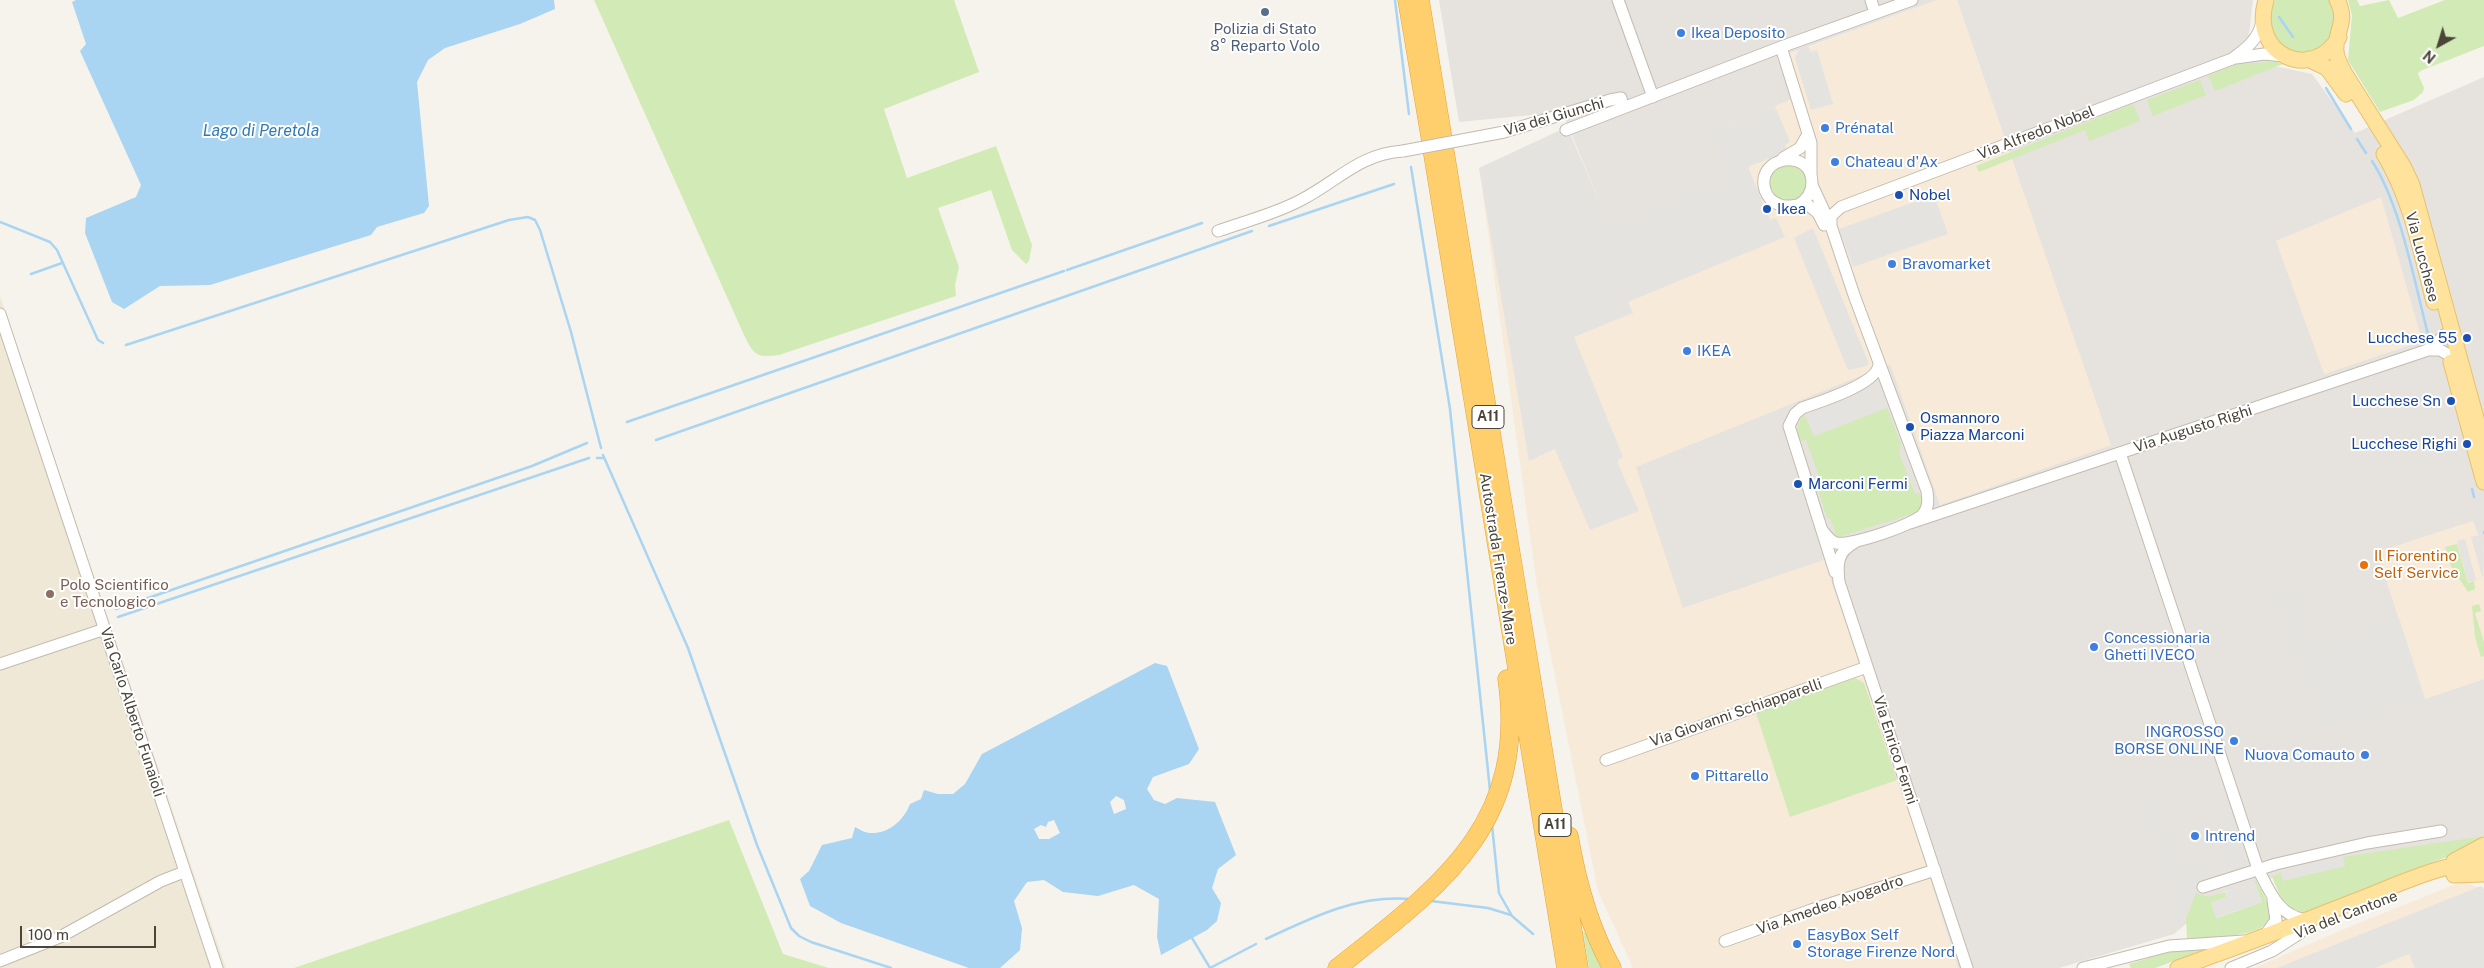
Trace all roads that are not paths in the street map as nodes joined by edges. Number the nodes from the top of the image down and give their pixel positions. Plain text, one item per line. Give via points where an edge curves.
1 (1407, 0) edge
2 (1420, 0) edge
3 (1618, 0) edge
4 (1871, 0) edge
5 (1912, 0) edge
6 (2338, 0) edge
7 (2266, 1) edge
8 (1875, 13) junction
9 (2262, 21) junction
10 (2339, 36) junction
11 (1781, 47) junction
12 (2285, 56) junction
13 (2232, 59) junction
14 (2308, 59) junction
15 (1653, 97) junction
16 (1623, 108) junction
17 (1566, 130) dead end
18 (1808, 134) junction
19 (1438, 145) junction
20 (1777, 162) junction
21 (1811, 180) junction
22 (1819, 195) junction
23 (1798, 205) junction
24 (1841, 207) junction
25 (1831, 226) junction
26 (1218, 231) dead end
27 (1854, 296) junction
28 (0, 314) edge
29 (2444, 335) junction
30 (2429, 350) junction
31 (2449, 355) junction
32 (1879, 364) junction
33 (1862, 384) junction
34 (1891, 396) junction
35 (2484, 447) edge
36 (2120, 453) junction
37 (1481, 458) junction
38 (2484, 482) edge
39 (1927, 491) junction
40 (1957, 508) junction
41 (1910, 523) junction
42 (1822, 530) junction
43 (1860, 540) junction
44 (1839, 582) junction
45 (105, 629) junction
46 (0, 664) edge
47 (1868, 667) junction
48 (1532, 682) junction
49 (1606, 760) dead end
50 (2441, 831) dead end
51 (2484, 845) edge
52 (2484, 861) edge
53 (2258, 869) junction
54 (2484, 869) edge
55 (1935, 870) junction
56 (184, 872) junction
57 (2484, 874) edge
58 (2454, 875) junction
59 (2405, 882) junction
60 (2204, 887) dead end
61 (2272, 896) junction
62 (2313, 918) junction
63 (2300, 933) junction
64 (2256, 940) junction
65 (1725, 941) dead end
66 (0, 961) edge
67 (217, 968) edge
68 (1337, 968) edge
69 (1566, 968) edge
70 (1579, 968) edge
71 (1612, 968) edge
72 (1967, 968) edge
73 (2083, 968) edge
74 (2178, 968) edge
75 (2209, 968) edge
76 (2231, 968) edge

1 - 19 highway, Autostrada Firenze-Mare / A11
2 - 19 highway, Autostrada Firenze-Mare / A11
3 - 15 street
4 - 8 street
5 - 8 street, Via dei Giunchi
6 - 10 main road, Via Lucchese via 2342,15
7 - 9 main road
8 - 11 street, Via dei Giunchi
9 - 12 main road via 2270,43
9 - 13 street, Via Alfredo Nobel via 2255,38
10 - 14 main road via 2327,51
10 - 35 main road, Via Lucchese via 2336,52 2343,69 2403,166 2415,193
11 - 15 street, Via dei Giunchi
11 - 18 street
12 - 13 street, Via Alfredo Nobel via 2264,54
12 - 14 main road, Via Lucchese
13 - 24 street, Via Alfredo Nobel
14 - 29 main road, Via Lucchese via 2332,73 2394,170 2409,209
15 - 16 street, Via dei Giunchi
16 - 17 street
16 - 26 street, Via dei Giunchi, bridge via 1621,98 1610,100 1504,132 1384,152 1365,160 1302,200
18 - 20 street via 1804,145
18 - 21 street via 1812,147
19 - 37 highway, Autostrada Firenze-Mare / A11
19 - 48 highway, Autostrada Firenze-Mare / A11
20 - 21 street via 1786,159 1798,161 1807,168
20 - 23 street via 1766,174 1765,191 1780,206
21 - 22 street
21 - 23 street via 1808,197
22 - 24 street via 1828,203
22 - 25 street
23 - 27 street via 1808,205 1818,213
24 - 25 street via 1831,216
25 - 27 street
27 - 32 street
28 - 45 street, Via Carlo Alberto Funaioli
29 - 30 street, Via Augusto Righi
29 - 31 main road, Via Lucchese
30 - 31 street via 2440,350
30 - 36 street, Via Augusto Righi
31 - 38 main road, Via Lucchese
32 - 33 street via 1876,373
32 - 34 street
33 - 34 street via 1878,384
33 - 42 street via 1802,408 1790,423
34 - 39 street
36 - 40 street, Via Augusto Righi
36 - 53 street
37 - 68 highway via 1510,706 1501,779 1486,820 1472,845 1451,871 1415,906
37 - 69 highway, Autostrada Firenze-Mare / A11
39 - 40 street via 1937,506
39 - 41 street via 1926,510
40 - 41 street, Via Augusto Righi
41 - 43 street
42 - 43 street via 1837,543
42 - 44 street
43 - 44 street, Via Enrico Fermi via 1838,558
44 - 47 street, Via Enrico Fermi
45 - 46 street
45 - 56 street, Via Carlo Alberto Funaioli
47 - 49 street, Via Giovanni Schiapparelli
47 - 55 street, Via Enrico Fermi
48 - 70 highway, Autostrada Firenze-Mare / A11
48 - 71 highway via 1583,898
50 - 53 street via 2367,843
51 - 59 main road
52 - 59 main road, Via del Cantone
53 - 60 street
53 - 61 street
54 - 58 main road, Via del Cantone
55 - 65 street, Via Amedeo Avogadro
55 - 72 street, Via Enrico Fermi
56 - 66 street via 161,881 60,937
56 - 67 street, Via Carlo Alberto Funaioli
57 - 58 main road
58 - 63 main road, Via del Cantone
59 - 62 main road, Via del Cantone
61 - 62 street via 2290,916 2304,920
61 - 64 street via 2276,920 2271,930
62 - 64 main road, Via del Cantone
63 - 75 main road, Via del Cantone
63 - 76 street via 2272,951
64 - 73 street, Via del Cantone via 2169,946
64 - 74 main road, Via del Cantone

